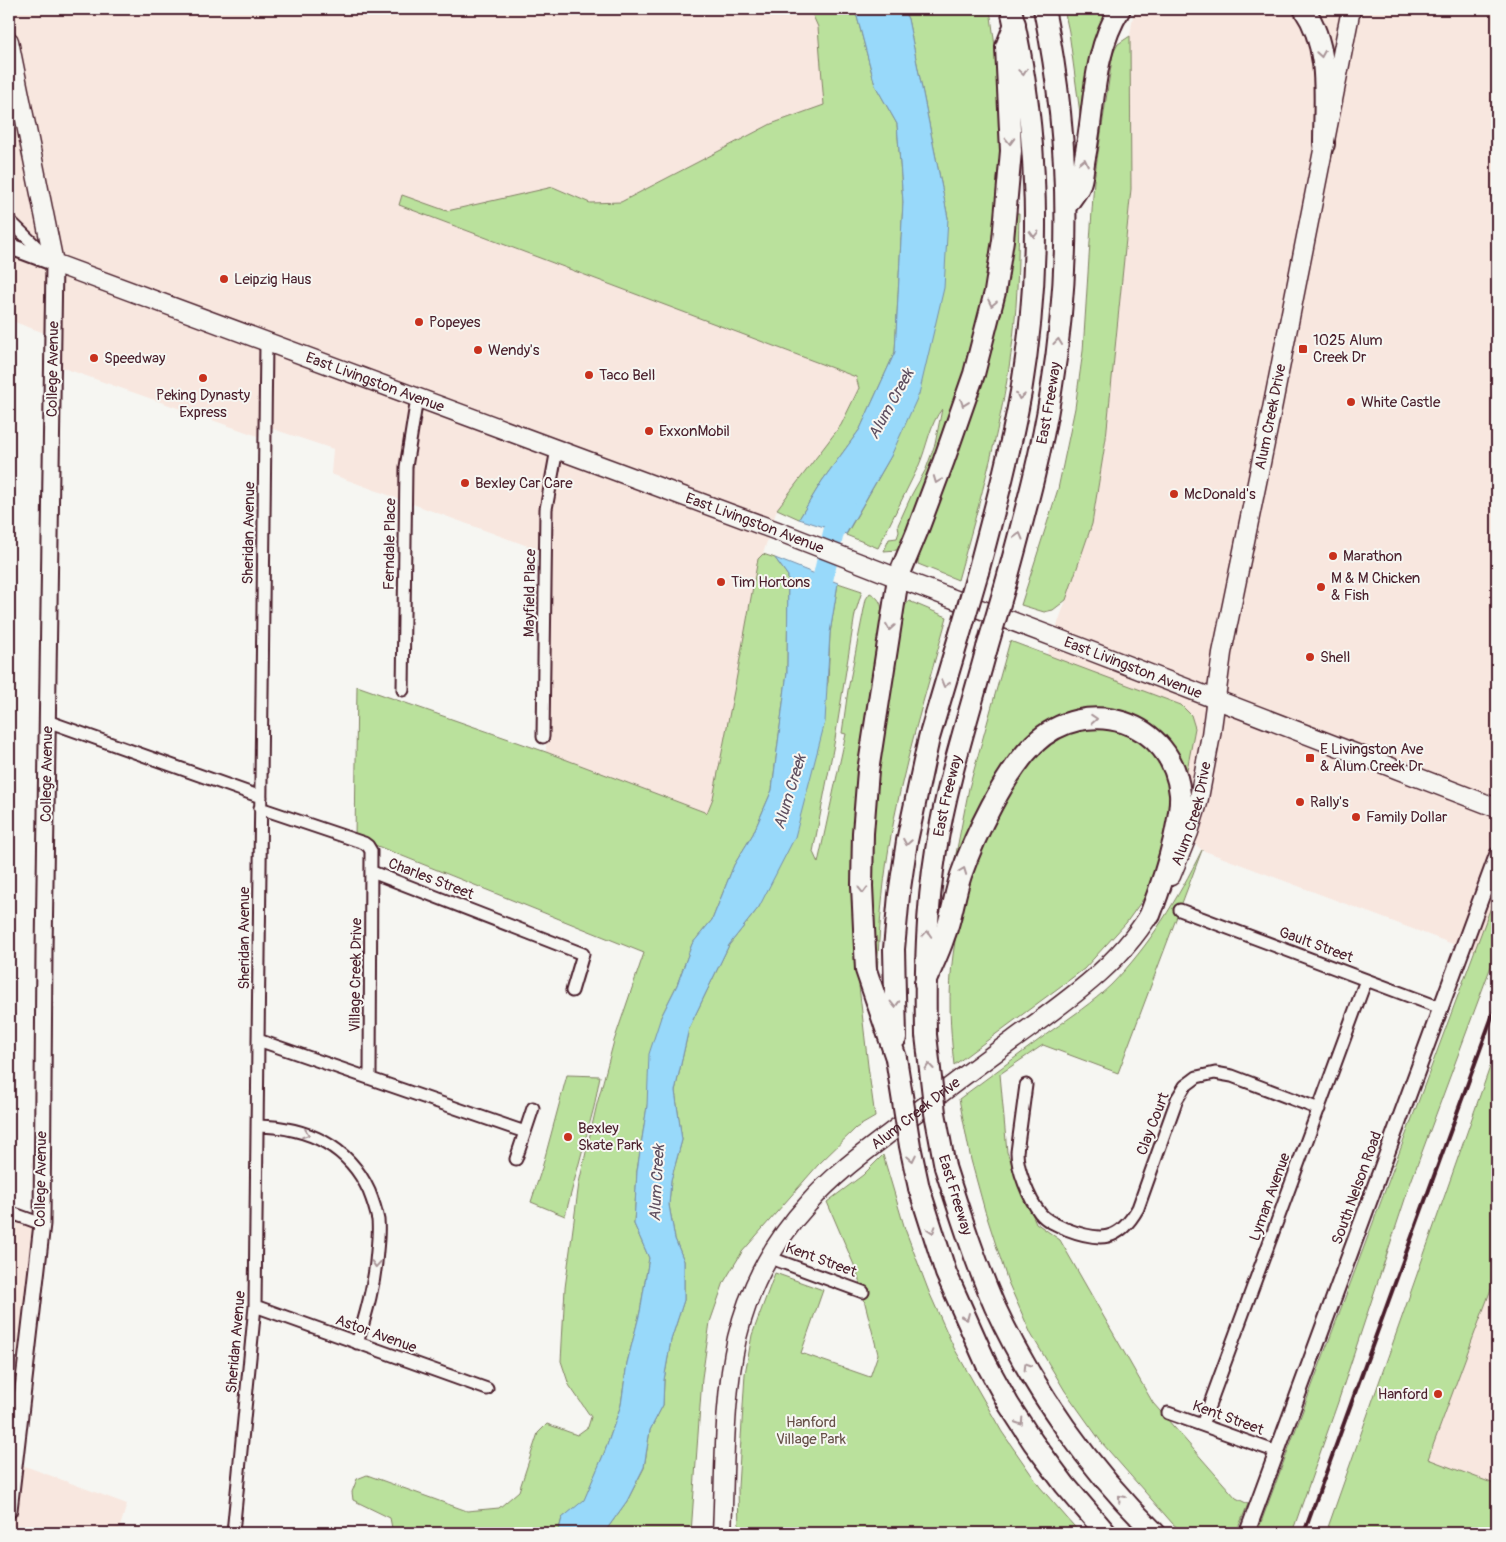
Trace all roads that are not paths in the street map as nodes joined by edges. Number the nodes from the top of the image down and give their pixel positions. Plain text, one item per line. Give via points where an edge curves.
1 (1044, 9) edge
2 (1120, 9) edge
3 (1304, 9) edge
4 (1351, 9) edge
5 (1013, 16) edge
6 (9, 41) edge
7 (1324, 144) junction
8 (1066, 206) junction
9 (9, 220) edge
10 (9, 246) edge
11 (54, 264) junction
12 (266, 343) junction
13 (417, 398) junction
14 (556, 449) junction
15 (898, 578) junction
16 (403, 690) dead end
17 (1216, 699) junction
18 (47, 721) junction
19 (543, 737) dead end
20 (260, 803) junction
21 (1497, 808) edge
22 (1497, 855) edge
23 (372, 872) junction
24 (1180, 910) dead end
25 (1150, 914) junction
26 (1366, 980) junction
27 (925, 982) junction
28 (572, 991) dead end
29 (1441, 1008) junction
30 (258, 1040) junction
31 (896, 1058) junction
32 (370, 1078) junction
33 (1026, 1085) dead end
34 (533, 1108) dead end
35 (1319, 1109) junction
36 (258, 1126) junction
37 (525, 1132) junction
38 (516, 1159) dead end
39 (9, 1212) edge
40 (42, 1224) junction
41 (768, 1257) junction
42 (863, 1292) dead end
43 (255, 1306) junction
44 (357, 1343) junction
45 (487, 1389) dead end
46 (1168, 1413) dead end
47 (1202, 1425) junction
48 (1277, 1452) junction
49 (9, 1510) edge
50 (233, 1533) edge
51 (722, 1533) edge
52 (1106, 1533) edge
53 (1154, 1533) edge
54 (1247, 1533) edge

1 - 8 highway, East Freeway via 1056,80
8 -> 2 highway via 1079,186 1100,55
3 -> 7 highway via 1317,33 1321,51
4 - 7 main road, Alum Creek Drive
5 -> 15 highway via 1006,47 1011,151 995,292 974,374
5 -> 31 highway, East Freeway, bridge via 1028,109 1034,181 1031,305 1020,392 1004,475 929,738 904,859 894,949
6 - 11 main road, College Avenue
7 - 17 main road, Alum Creek Drive via 1222,653
27 -> 8 highway, East Freeway, bridge via 936,847 959,748 1031,487 1052,386 1062,300
9 - 11 street
10 - 11 main road, East Livingston Avenue
11 - 12 main road, East Livingston Avenue
11 - 18 main road, College Avenue
12 - 13 main road, East Livingston Avenue
12 - 20 street, Sheridan Avenue
13 - 14 main road, East Livingston Avenue
13 - 16 street, Ferndale Place via 406,467
14 - 15 main road, East Livingston Avenue
14 - 19 street, Mayfield Place via 546,509
15 - 17 main road, East Livingston Avenue
15 -> 31 highway via 868,771 862,886 866,970
17 - 21 main road, East Livingston Avenue
17 - 25 main road, Alum Creek Drive via 1198,803 1177,862
18 - 20 street, Charles Street
18 - 40 main road, College Avenue
20 - 23 street, Charles Street via 368,846
20 - 30 street, Sheridan Avenue
22 - 29 street, South Nelson Road
23 - 28 street, Charles Street via 583,954
23 - 32 street, Village Creek Drive
24 - 26 street, Gault Street
27 -> 25 highway via 945,937 961,876 982,825 1001,791 1036,743 1072,723 1097,718 1127,723 1156,744 1172,766 1180,792 1178,822 1167,870
25 - 41 main road, Alum Creek Drive via 1106,968 1083,988 850,1164 809,1202
26 - 29 street, Gault Street
26 - 35 street, Lyman Avenue
53 -> 27 highway, East Freeway, bridge via 1090,1462 1062,1423 995,1307 945,1167 926,1035
29 - 48 street, South Nelson Road
30 - 32 street
30 - 36 street, Sheridan Avenue
31 -> 52 highway, East Freeway, bridge via 919,1188 946,1273 987,1365 1009,1405 1065,1485
32 - 37 street
33 - 35 street, Clay Court via 1017,1162 1033,1200 1040,1214 1054,1224 1094,1237 1106,1237 1126,1227 1138,1208 1177,1099 1185,1086 1198,1077 1215,1073 1232,1076
34 - 37 street
35 - 47 street, Lyman Avenue
36 - 43 street, Sheridan Avenue
36 -> 44 street via 304,1133 328,1143 354,1167 374,1203 378,1220 375,1276
37 - 38 street
39 - 40 street
40 - 49 main road, College Avenue
41 - 42 street, Kent Street
41 - 51 main road, Alum Creek Drive via 745,1313 732,1363
43 - 44 street, Astor Avenue
43 - 50 street, Sheridan Avenue
44 - 45 street, Astor Avenue
46 - 47 street, Kent Street
47 - 48 street, Kent Street
48 - 54 street, South Nelson Road

